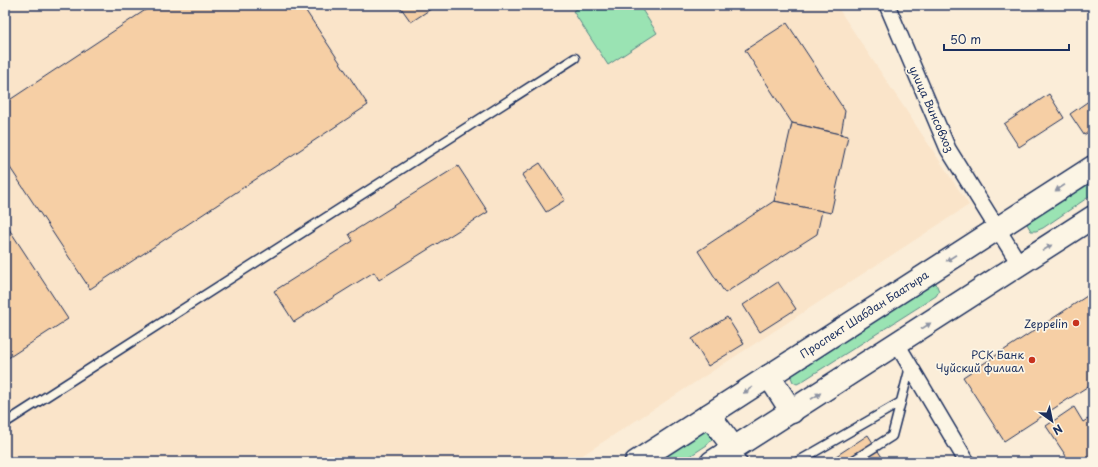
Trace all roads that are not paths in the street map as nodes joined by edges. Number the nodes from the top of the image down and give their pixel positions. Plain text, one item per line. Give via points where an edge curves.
1 (887, 5) edge
2 (575, 58) dead end
3 (1093, 167) edge
4 (1093, 217) edge
5 (997, 229) junction
6 (1020, 265) junction
7 (897, 344) junction
8 (910, 367) junction
9 (769, 376) junction
10 (901, 402) junction
11 (792, 412) junction
12 (709, 415) junction
13 (5, 424) edge
14 (738, 455) edge
15 (636, 462) edge
16 (712, 462) edge
17 (798, 462) edge
18 (851, 462) edge
19 (967, 462) edge

1 - 5 street, улица Винсовхоз via 948,149
2 - 13 lane
3 -> 5 main road, Проспект Шабдан Баатыра
6 -> 4 main road
5 - 6 street, улица Винсовхоз
5 -> 9 main road, Проспект Шабдан Баатыра
7 -> 6 main road
7 - 8 street
11 -> 7 main road
8 - 10 lane
8 - 19 street
9 - 11 main road
9 -> 12 main road, Проспект Шабдан Баатыра
10 - 17 lane
10 - 18 lane via 892,436
11 - 14 main road
12 - 14 main road
12 - 15 main road, Проспект Шабдан Баатыра
14 - 16 main road

